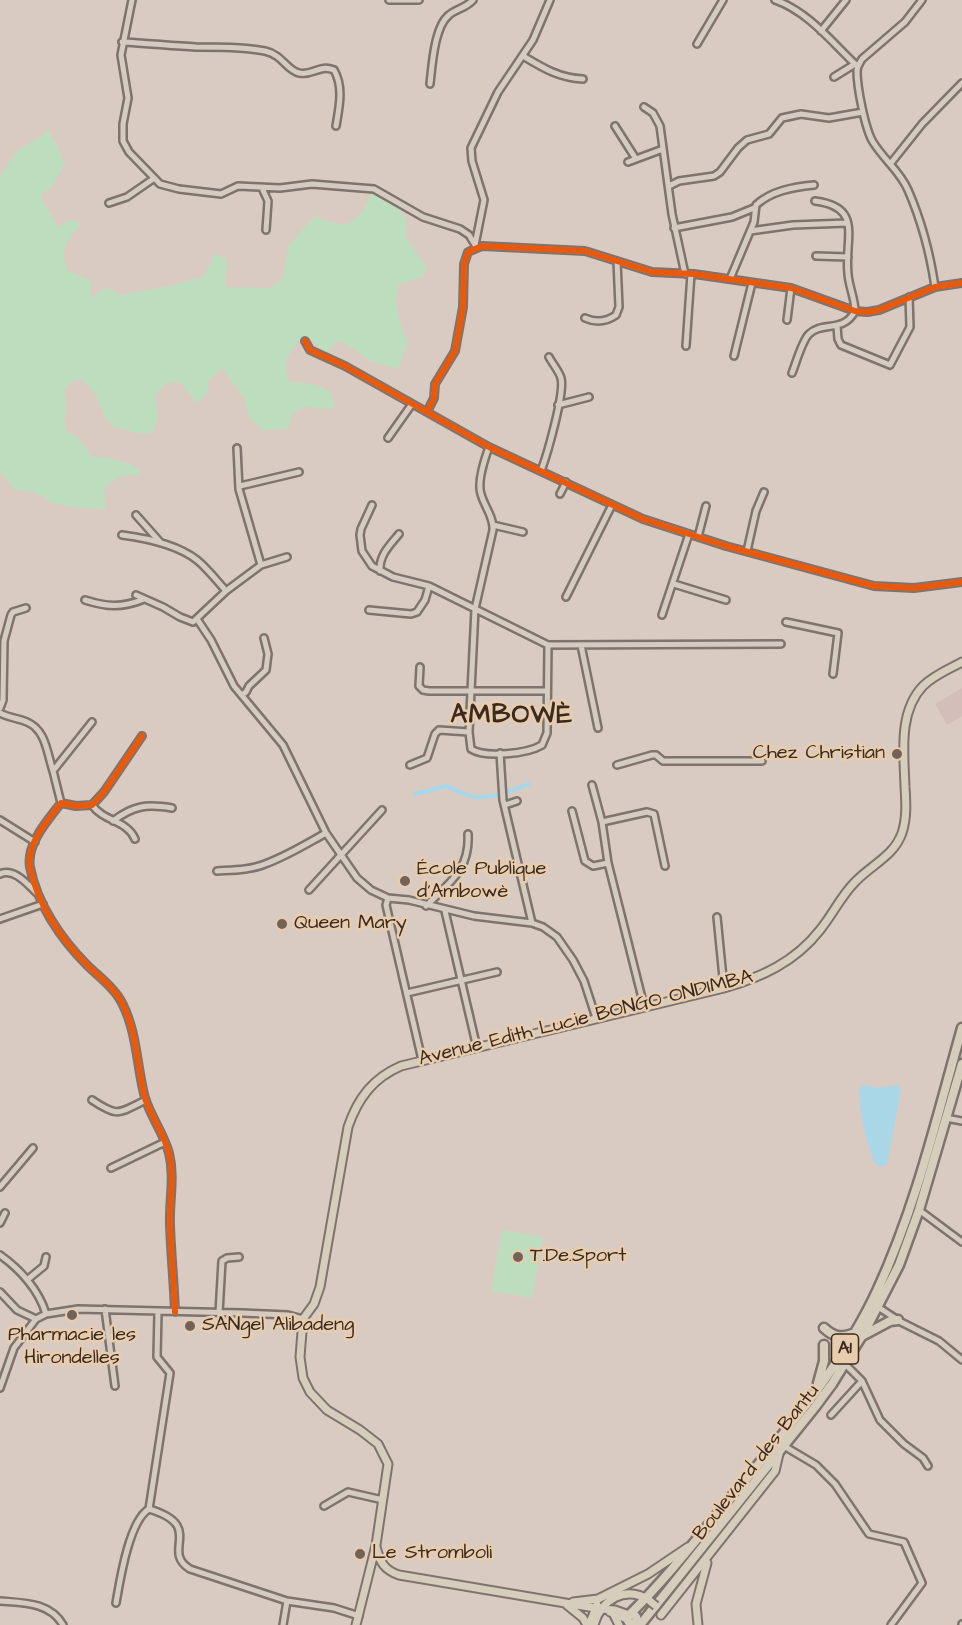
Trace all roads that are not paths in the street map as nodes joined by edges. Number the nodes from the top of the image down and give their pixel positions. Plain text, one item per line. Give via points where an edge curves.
1 (132, 0) edge
2 (136, 0) edge
3 (389, 0) edge
4 (418, 0) edge
5 (473, 0) edge
6 (550, 0) edge
7 (723, 0) edge
8 (775, 0) edge
9 (846, 0) edge
10 (922, 0) edge
11 (130, 10) junction
12 (821, 31) junction
13 (122, 42) junction
14 (697, 44) dead end
15 (523, 56) junction
16 (857, 65) junction
17 (834, 77) dead end
18 (584, 79) dead end
19 (962, 83) edge
20 (430, 84) dead end
21 (644, 106) dead end
22 (863, 112) junction
23 (336, 126) dead end
24 (615, 126) dead end
25 (663, 149) junction
26 (636, 159) junction
27 (628, 162) dead end
28 (891, 163) junction
29 (153, 179) junction
30 (814, 185) dead end
31 (669, 186) junction
32 (262, 188) junction
33 (815, 201) dead end
34 (109, 203) dead end
35 (754, 208) junction
36 (847, 223) junction
37 (674, 228) junction
38 (266, 230) dead end
39 (750, 231) junction
40 (476, 247) junction
41 (816, 256) dead end
42 (848, 258) junction
43 (617, 261) junction
44 (688, 274) junction
45 (962, 274) edge
46 (730, 279) junction
47 (752, 283) junction
48 (961, 283) edge
49 (935, 287) junction
50 (791, 288) junction
51 (909, 297) junction
52 (855, 311) junction
53 (585, 318) dead end
54 (787, 321) dead end
55 (837, 326) junction
56 (305, 341) dead end
57 (686, 346) dead end
58 (734, 356) dead end
59 (549, 357) dead end
60 (792, 373) dead end
61 (589, 397) dead end
62 (412, 404) junction
63 (558, 405) junction
64 (427, 412) junction
65 (388, 438) dead end
66 (489, 447) junction
67 (237, 448) dead end
68 (541, 471) junction
69 (299, 472) dead end
70 (566, 482) junction
71 (240, 486) junction
72 (764, 492) dead end
73 (560, 494) dead end
74 (372, 505) dead end
75 (612, 505) junction
76 (706, 506) dead end
77 (136, 515) dead end
78 (493, 525) junction
79 (523, 532) dead end
80 (399, 534) dead end
81 (689, 534) junction
82 (122, 535) dead end
83 (698, 537) junction
84 (162, 543) junction
85 (747, 551) junction
86 (287, 557) dead end
87 (261, 565) junction
88 (380, 571) junction
89 (962, 582) edge
90 (674, 584) junction
91 (429, 586) junction
92 (226, 591) junction
93 (136, 595) dead end
94 (567, 597) dead end
95 (144, 598) junction
96 (85, 600) dead end
97 (726, 600) dead end
98 (26, 608) dead end
99 (475, 609) junction
100 (369, 610) dead end
101 (662, 615) dead end
102 (197, 620) junction
103 (786, 622) dead end
104 (264, 638) dead end
105 (782, 644) dead end
106 (548, 645) junction
107 (581, 645) junction
108 (962, 662) edge
109 (420, 667) dead end
110 (833, 674) dead end
111 (471, 691) junction
112 (547, 691) junction
113 (242, 695) junction
114 (0, 708) edge
115 (0, 713) edge
116 (92, 722) dead end
117 (598, 728) dead end
118 (469, 732) junction
119 (142, 736) dead end
120 (500, 753) junction
121 (762, 761) dead end
122 (410, 765) dead end
123 (617, 765) dead end
124 (53, 771) junction
125 (592, 785) dead end
126 (518, 801) dead end
127 (61, 803) junction
128 (92, 805) junction
129 (505, 805) junction
130 (172, 808) dead end
131 (382, 810) dead end
132 (572, 811) dead end
133 (0, 820) edge
134 (113, 821) junction
135 (602, 822) junction
136 (326, 833) junction
137 (468, 834) dead end
138 (135, 839) dead end
139 (35, 842) junction
140 (340, 857) junction
141 (608, 863) junction
142 (665, 866) dead end
143 (217, 872) dead end
144 (0, 874) edge
145 (309, 890) dead end
146 (39, 895) junction
147 (388, 898) junction
148 (43, 904) junction
149 (426, 906) junction
150 (446, 910) junction
151 (717, 917) dead end
152 (0, 919) edge
153 (532, 923) junction
154 (497, 972) dead end
155 (462, 980) junction
156 (724, 988) junction
157 (407, 993) junction
158 (644, 1006) junction
159 (596, 1018) junction
160 (962, 1028) edge
161 (477, 1048) junction
162 (422, 1060) junction
163 (962, 1065) edge
164 (92, 1100) dead end
165 (146, 1100) junction
166 (946, 1118) junction
167 (962, 1121) edge
168 (165, 1142) junction
169 (33, 1148) dead end
170 (111, 1168) dead end
171 (0, 1187) edge
172 (919, 1210) junction
173 (5, 1213) dead end
174 (0, 1223) edge
175 (962, 1242) edge
176 (0, 1255) edge
177 (46, 1257) dead end
178 (238, 1257) dead end
179 (27, 1280) junction
180 (0, 1292) edge
181 (878, 1307) junction
182 (105, 1309) junction
183 (158, 1311) junction
184 (175, 1312) junction
185 (219, 1312) junction
186 (46, 1314) junction
187 (36, 1319) junction
188 (303, 1319) junction
189 (898, 1320) junction
190 (824, 1328) dead end
191 (859, 1334) junction
192 (824, 1346) dead end
193 (962, 1360) edge
194 (845, 1364) junction
195 (862, 1382) junction
196 (115, 1386) dead end
197 (0, 1388) edge
198 (817, 1389) junction
199 (831, 1416) dead end
200 (782, 1449) junction
201 (928, 1466) dead end
202 (383, 1500) junction
203 (324, 1506) dead end
204 (149, 1509) junction
205 (376, 1545) junction
206 (699, 1545) junction
207 (710, 1556) junction
208 (386, 1569) junction
209 (370, 1573) junction
210 (660, 1585) junction
211 (603, 1596) junction
212 (0, 1601) edge
213 (287, 1601) junction
214 (651, 1602) junction
215 (116, 1603) dead end
216 (566, 1604) junction
217 (600, 1609) junction
218 (614, 1612) junction
219 (661, 1615) junction
220 (358, 1616) junction
221 (632, 1622) edge
222 (63, 1625) edge
223 (283, 1625) edge
224 (356, 1625) edge
225 (588, 1625) edge
226 (594, 1625) edge
227 (619, 1625) edge
228 (664, 1625) edge
229 (698, 1625) edge
230 (891, 1625) edge

1 - 11 street
2 - 11 street
3 - 4 street
5 - 20 street via 445,20 436,43
6 - 15 street
7 - 14 street
8 - 12 street via 790,6
9 - 12 street
10 - 16 street via 905,22
11 - 13 street
12 - 16 street
13 - 23 street via 264,51 279,56 301,74 327,67 334,70 340,84
13 - 29 street via 128,98 123,141
15 - 18 street via 555,75
15 - 40 street via 498,92 471,148 484,200
16 - 17 street
16 - 22 street
19 - 28 street
21 - 25 street via 660,126
22 - 28 street via 870,137
22 - 31 street via 829,118 801,114 782,118 769,134 747,140 714,176
24 - 26 street
25 - 26 street
25 - 31 street
26 - 27 street
28 - 49 street via 903,178 920,219
29 - 32 street via 168,188 220,194 238,186
29 - 34 street via 127,197
30 - 35 street via 771,195
31 - 37 street
32 - 38 street via 268,201
32 - 40 street via 312,184 374,189 423,217 460,229 470,235
33 - 36 street via 841,208
35 - 37 street via 732,217
35 - 39 street
36 - 39 street
36 - 42 street
37 - 44 street
39 - 46 street
40 - 43 street via 585,251
40 - 64 street via 468,252 464,264 463,307 454,351 435,384
41 - 42 street
42 - 52 street
43 - 44 street via 652,272
43 - 53 street via 616,315 593,322
44 - 46 street
44 - 57 street
45 - 48 street
46 - 47 street
47 - 50 street
47 - 58 street
48 - 49 street
49 - 51 street
50 - 52 street
50 - 54 street
51 - 52 street via 879,310
51 - 55 street via 910,327 890,365 841,345
52 - 55 street
55 - 60 street via 807,335
56 - 62 street via 310,350
59 - 63 street via 561,378
61 - 63 street
62 - 64 street
62 - 65 street
63 - 68 street
64 - 66 street
66 - 68 street
66 - 78 street via 480,489
67 - 71 street
68 - 70 street
69 - 71 street
70 - 73 street
70 - 75 street
71 - 87 street
72 - 85 street
74 - 88 street via 360,535 362,551
75 - 81 street
75 - 94 street
76 - 83 street
77 - 84 street
78 - 79 street
78 - 99 street
80 - 88 street via 385,550
81 - 83 street
81 - 90 street
82 - 84 street
83 - 85 street
84 - 92 street via 195,558
85 - 89 street via 874,586 914,588
86 - 87 street
87 - 92 street
88 - 91 street
90 - 97 street
90 - 101 street
91 - 99 street
91 - 100 street via 417,612
92 - 102 street
93 - 95 street
95 - 96 street via 117,607
95 - 102 street via 187,621
98 - 114 street via 11,615 4,641
99 - 106 street
99 - 111 street
102 - 113 street
103 - 110 street via 838,633
104 - 113 street via 266,670
105 - 107 street
106 - 107 street
106 - 112 street
107 - 117 street
108 - 156 main road, Avenue Edith Lucie BONGO ONDIMBA via 927,682 909,709 904,740 905,820 897,844 849,889 800,952 764,974
109 - 111 street via 419,686 423,690
111 - 112 street
111 - 118 street
112 - 120 street via 548,733 542,745 530,751
113 - 136 street via 283,745
115 - 124 street via 39,729
116 - 124 street
118 - 120 street via 471,749
118 - 122 street via 439,730 427,758
119 - 128 street
120 - 129 street
121 - 123 street via 663,761 652,755
124 - 127 street
125 - 135 street
126 - 129 street
127 - 128 street
127 - 139 street
128 - 134 street
129 - 153 street
130 - 134 street via 142,806
131 - 140 street
132 - 141 street via 585,861 593,866
133 - 139 street
134 - 138 street via 125,825
135 - 141 street
135 - 142 street via 654,814
136 - 140 street
136 - 143 street via 264,865
137 - 149 street via 469,847 459,873
139 - 146 street via 29,858
140 - 145 street
140 - 147 street via 364,885
141 - 158 street
144 - 146 street via 16,875
146 - 148 street
147 - 149 street
147 - 157 street via 386,905
148 - 152 street
148 - 165 street via 68,943 122,1002
149 - 150 street
150 - 153 street
150 - 155 street
151 - 156 street
153 - 159 street via 550,931 568,952 584,981
154 - 155 street
155 - 157 street
155 - 161 street
156 - 158 main road, Avenue Edith Lucie BONGO ONDIMBA
157 - 162 street
158 - 159 main road, Avenue Edith Lucie BONGO ONDIMBA
159 - 161 main road, Avenue Edith Lucie BONGO ONDIMBA
160 - 191 highway, Boulevard des Bantu / A1 via 908,1216
161 - 162 main road, Avenue Edith Lucie BONGO ONDIMBA
162 - 188 main road, Avenue Edith Lucie BONGO ONDIMBA via 384,1074 364,1093 354,1111 320,1287
163 - 166 highway, Boulevard des Bantu / A1
164 - 165 street via 117,1113
165 - 168 street
166 - 167 street
166 - 172 highway, Boulevard des Bantu / A1
168 - 170 street
168 - 184 street via 172,1174 170,1227
169 - 171 street
172 - 175 street
172 - 181 highway, Boulevard des Bantu / A1
173 - 174 street
176 - 179 street
177 - 179 street via 44,1266
178 - 185 street via 222,1262
179 - 186 street
180 - 187 street via 17,1310
181 - 189 street
181 - 191 highway, Boulevard des Bantu / A1
182 - 183 street
182 - 186 street
182 - 196 street
183 - 184 street
183 - 204 street via 157,1357 171,1377
184 - 185 street
185 - 188 street
186 - 187 street
187 - 197 street via 14,1348
188 - 202 main road via 303,1378 327,1410 366,1434 382,1450 388,1464
189 - 191 highway
189 - 193 street via 939,1341
190 - 191 highway via 838,1337
191 - 194 highway, Boulevard des Bantu / A1
191 - 198 highway, Boulevard des Bantu / A1
192 - 198 highway
194 - 195 street
194 - 200 highway, Boulevard des Bantu / A1
195 - 199 street
195 - 201 street via 880,1420
198 - 206 highway, Boulevard des Bantu / A1
200 - 206 highway, Boulevard des Bantu / A1
200 - 207 main road via 775,1471
200 - 230 street via 816,1465 835,1484 869,1534 897,1539 906,1545 922,1583
202 - 203 street via 348,1492
202 - 205 main road
204 - 213 street via 165,1515 180,1529 178,1552 182,1564 207,1576
204 - 215 street via 126,1553
205 - 208 main road
205 - 209 main road
206 - 210 highway, Boulevard des Bantu / A1
206 - 211 main road
206 - 214 highway, Boulevard des Bantu / A1
206 - 221 highway
207 - 219 main road
207 - 229 main road via 696,1604
208 - 209 main road
208 - 216 main road via 403,1576
209 - 220 main road
210 - 214 highway, Boulevard des Bantu / A1
210 - 218 main road via 635,1605
211 - 216 main road
211 - 217 main road
212 - 222 street via 42,1607 56,1615
213 - 220 street
213 - 223 street
214 - 217 main road via 637,1594 626,1594 614,1597
214 - 219 main road
214 - 221 highway, Boulevard des Bantu / A1
214 - 221 highway, Boulevard des Bantu / A1 via 649,1613
216 - 217 main road
216 - 225 main road
217 - 218 main road
217 - 225 main road
217 - 226 main road
218 - 221 main road
218 - 227 main road
219 - 228 main road
220 - 224 main road

